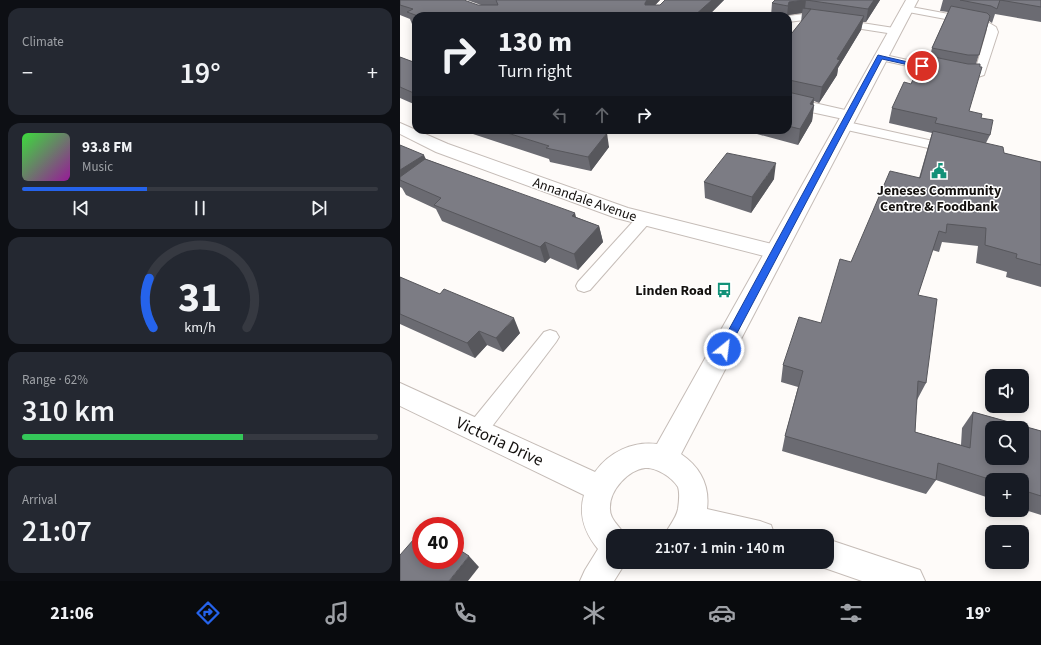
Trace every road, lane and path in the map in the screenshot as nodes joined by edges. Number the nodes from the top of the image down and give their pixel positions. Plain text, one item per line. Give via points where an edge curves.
1 (909, 5) edge
2 (792, 18) edge
3 (894, 31) junction
4 (880, 57) junction
5 (792, 103) edge
6 (846, 120) junction
7 (400, 128) edge
8 (412, 134) edge
9 (413, 134) edge
10 (967, 153) edge
11 (644, 219) junction
12 (776, 252) junction
13 (584, 286) dead end
14 (550, 336) dead end
15 (400, 394) edge
16 (477, 430) junction
17 (664, 458) junction
18 (599, 488) junction
19 (684, 528) edge
20 (606, 539) edge
21 (834, 556) edge
22 (606, 565) edge
23 (596, 581) edge
24 (909, 581) edge

1 - 3 street
1 - 4 lane via 986,24 992,29 980,73 972,76 963,75
2 - 3 lane via 804,17
3 - 4 street
4 - 6 street
5 - 6 street
6 - 10 lane
6 - 12 street
7 - 8 street, Annandale Avenue
9 - 11 street, Annandale Avenue via 442,148 623,214
11 - 12 street, Annandale Avenue
11 - 13 lane
12 - 17 street
14 - 16 lane
15 - 16 street, Victoria Drive
16 - 18 street, Victoria Drive
17 - 18 street via 649,455 634,457 620,464
17 - 19 street via 677,465 687,476 692,489 694,504
18 - 20 street via 594,505 596,522
21 - 24 street
22 - 23 street

